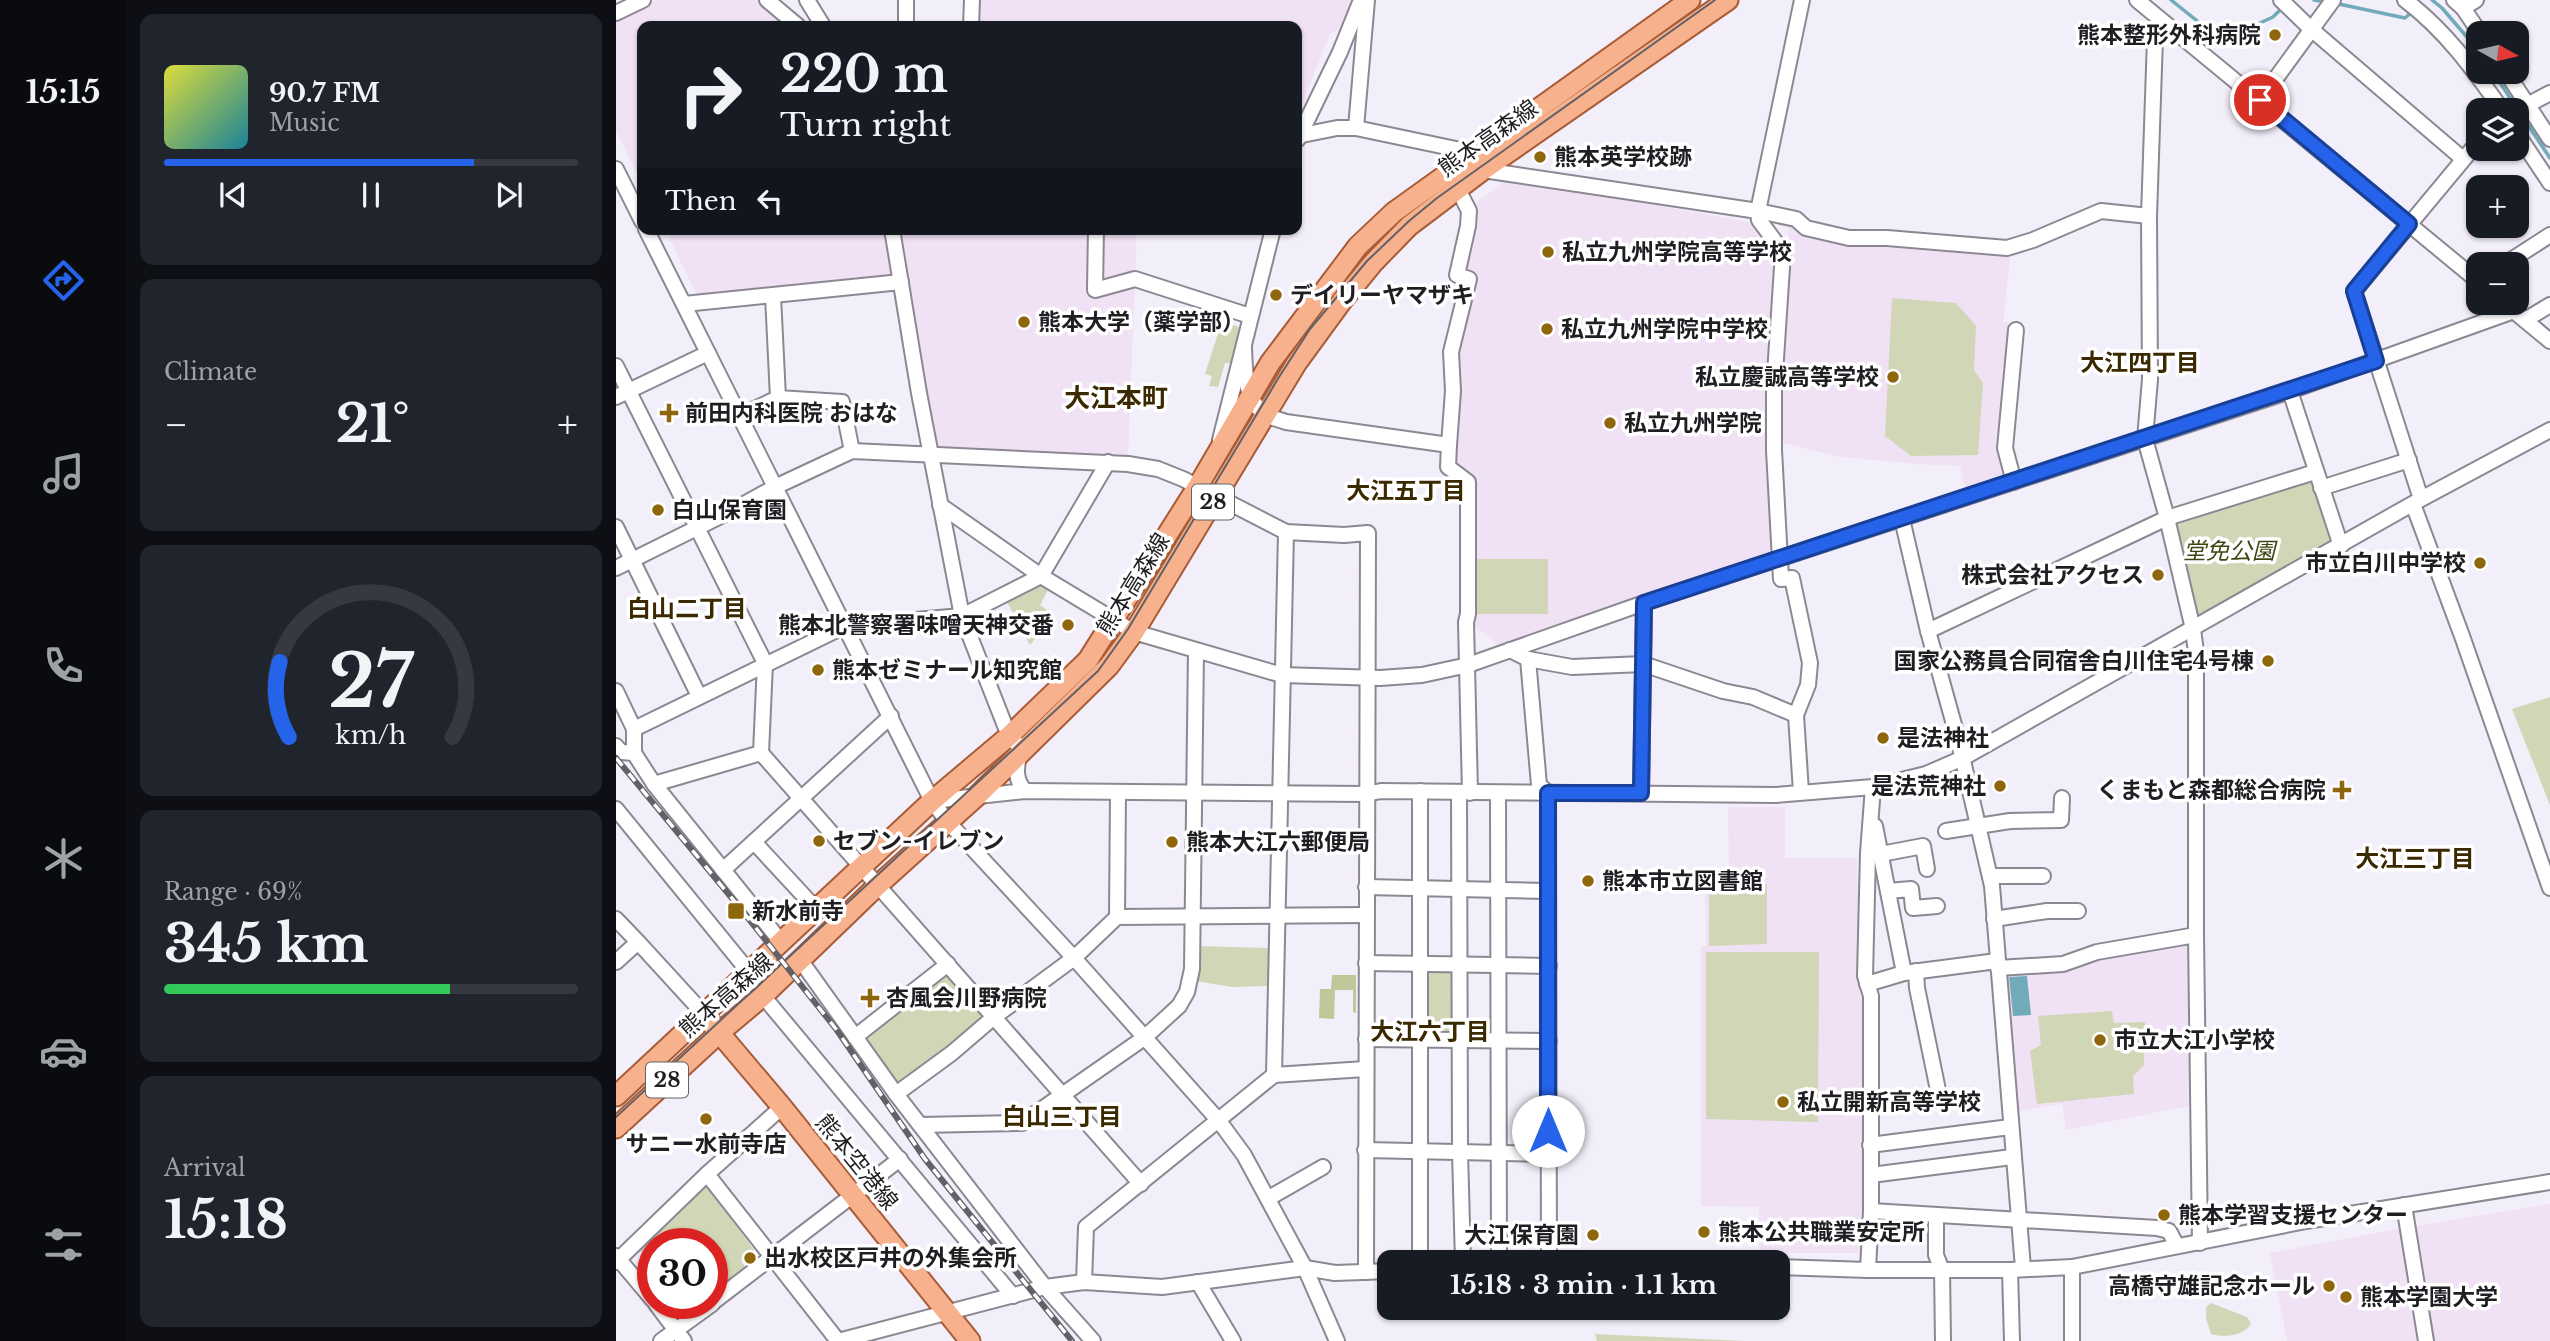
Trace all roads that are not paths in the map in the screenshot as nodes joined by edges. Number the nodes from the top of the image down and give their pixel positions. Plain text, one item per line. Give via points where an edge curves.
1 (643, 0) edge
2 (766, 0) edge
3 (807, 0) edge
4 (906, 0) edge
5 (972, 0) edge
6 (1361, 0) edge
7 (1367, 0) edge
8 (1690, 0) edge
9 (1728, 0) edge
10 (1802, 0) edge
11 (2137, 0) edge
12 (2281, 0) edge
13 (2333, 0) edge
14 (2405, 0) edge
15 (2476, 0) edge
16 (2458, 4) edge
17 (616, 13) edge
18 (792, 21) edge
19 (820, 21) edge
20 (906, 21) edge
21 (971, 21) edge
22 (2471, 21) edge
23 (2163, 22) junction
24 (2311, 29) junction
25 (2550, 93) edge
26 (2493, 98) edge
27 (2260, 100) junction
28 (2529, 105) edge
29 (2529, 114) edge
30 (1302, 127) edge
31 (1356, 128) junction
32 (1302, 136) edge
33 (2550, 139) edge
34 (2529, 152) edge
35 (2466, 156) edge
36 (2463, 159) junction
37 (1479, 162) junction
38 (616, 169) edge
39 (2550, 183) edge
40 (1458, 189) junction
41 (621, 190) edge
42 (1758, 211) junction
43 (637, 214) edge
44 (2149, 216) junction
45 (2409, 224) junction
46 (2550, 234) edge
47 (649, 235) edge
48 (893, 235) edge
49 (1096, 235) edge
50 (1271, 235) edge
51 (2523, 252) edge
52 (2466, 271) edge
53 (901, 282) junction
54 (773, 296) junction
55 (684, 304) junction
56 (2550, 305) edge
57 (2529, 309) edge
58 (2504, 315) edge
59 (2520, 315) edge
60 (1250, 316) junction
61 (2016, 330) dead end
62 (2550, 341) edge
63 (1244, 347) junction
64 (708, 353) junction
65 (2376, 361) junction
66 (1270, 363) junction
67 (616, 366) edge
68 (2290, 391) junction
69 (622, 394) edge
70 (778, 397) junction
71 (1250, 397) junction
72 (1266, 415) junction
73 (740, 416) junction
74 (2550, 430) edge
75 (2145, 439) junction
76 (1448, 445) junction
77 (852, 451) junction
78 (933, 455) junction
79 (1215, 458) junction
80 (2409, 460) junction
81 (1108, 462) junction
82 (2315, 472) junction
83 (2014, 482) junction
84 (1198, 486) junction
85 (775, 487) junction
86 (2321, 488) junction
87 (1216, 496) junction
88 (2417, 502) junction
89 (940, 505) junction
90 (1902, 519) junction
91 (2167, 519) junction
92 (616, 527) edge
93 (696, 528) junction
94 (1286, 532) junction
95 (2341, 546) junction
96 (632, 559) junction
97 (1779, 560) junction
98 (616, 568) edge
99 (1041, 576) junction
100 (1644, 603) junction
101 (962, 616) junction
102 (1114, 622) junction
103 (845, 626) junction
104 (2193, 629) junction
105 (1928, 631) junction
106 (1134, 632) junction
107 (1510, 650) junction
108 (1196, 651) junction
109 (1528, 659) junction
110 (765, 663) junction
111 (1643, 664) junction
112 (1468, 665) junction
113 (1282, 675) junction
114 (1367, 676) junction
115 (616, 691) edge
116 (699, 696) junction
117 (1796, 715) junction
118 (891, 716) junction
119 (634, 729) junction
120 (1009, 736) junction
121 (616, 746) edge
122 (634, 753) junction
123 (761, 753) junction
124 (1022, 753) junction
125 (1963, 758) junction
126 (654, 783) junction
127 (1872, 787) junction
128 (1025, 790) junction
129 (1420, 791) junction
130 (1118, 792) junction
131 (1801, 792) junction
132 (1194, 793) junction
133 (1280, 793) junction
134 (1465, 793) junction
135 (1548, 793) junction
136 (1641, 793) junction
137 (1366, 794) junction
138 (1498, 794) junction
139 (977, 796) junction
140 (2062, 798) dead end
141 (801, 799) junction
142 (932, 802) junction
143 (1871, 808) junction
144 (616, 809) edge
145 (948, 822) junction
146 (1978, 825) junction
147 (1946, 831) dead end
148 (754, 842) junction
149 (1881, 854) junction
150 (862, 867) junction
151 (1927, 869) dead end
152 (723, 870) junction
153 (1990, 876) junction
154 (2043, 876) dead end
155 (877, 886) junction
156 (1366, 887) junction
157 (1420, 888) junction
158 (2550, 888) edge
159 (1459, 889) junction
160 (1499, 890) junction
161 (1548, 891) junction
162 (1888, 891) junction
163 (1937, 906) dead end
164 (817, 910) junction
165 (2078, 911) dead end
166 (1366, 915) junction
167 (1277, 916) junction
168 (1117, 917) junction
169 (1192, 918) junction
170 (616, 919) edge
171 (1994, 919) junction
172 (2196, 934) junction
173 (638, 942) junction
174 (782, 943) junction
175 (1074, 958) junction
176 (801, 961) junction
177 (616, 962) edge
178 (1366, 963) junction
179 (948, 964) junction
180 (1420, 964) junction
181 (1460, 964) junction
182 (1997, 965) junction
183 (1498, 966) junction
184 (1549, 966) junction
185 (749, 972) junction
186 (1910, 972) junction
187 (1867, 984) junction
188 (763, 996) junction
189 (704, 1014) junction
190 (994, 1017) junction
191 (719, 1033) junction
192 (855, 1037) junction
193 (1144, 1038) junction
194 (1366, 1039) junction
195 (1421, 1040) junction
196 (1460, 1040) junction
197 (1498, 1040) junction
198 (1549, 1041) junction
199 (1365, 1069) junction
200 (1274, 1075) junction
201 (896, 1094) junction
202 (1063, 1095) junction
203 (1939, 1095) dead end
204 (616, 1096) edge
205 (782, 1107) junction
206 (1219, 1121) junction
207 (920, 1125) junction
208 (2010, 1127) junction
209 (616, 1128) edge
210 (1870, 1145) junction
211 (1365, 1150) junction
212 (1420, 1152) junction
213 (1460, 1152) junction
214 (1499, 1153) junction
215 (1548, 1154) junction
216 (2012, 1157) junction
217 (900, 1159) junction
218 (1323, 1167) dead end
219 (707, 1174) junction
220 (1871, 1175) junction
221 (2550, 1182) edge
222 (1140, 1184) junction
223 (853, 1196) junction
224 (1269, 1198) junction
225 (2404, 1205) junction
226 (1871, 1211) junction
227 (1936, 1215) junction
228 (2018, 1220) junction
229 (2200, 1242) junction
230 (2177, 1246) junction
231 (1420, 1250) edge
232 (1463, 1250) edge
233 (1499, 1250) edge
234 (1549, 1250) edge
235 (771, 1258) junction
236 (617, 1259) edge
237 (1790, 1267) edge
238 (2072, 1267) junction
239 (1305, 1268) junction
240 (2017, 1269) junction
241 (1868, 1270) junction
242 (1942, 1270) junction
243 (1366, 1272) junction
244 (1377, 1272) edge
245 (637, 1282) edge
246 (1084, 1282) junction
247 (1199, 1282) junction
248 (1045, 1287) junction
249 (728, 1292) edge
250 (1013, 1296) junction
251 (948, 1314) junction
252 (668, 1319) edge
253 (697, 1319) edge
254 (681, 1335) edge
255 (662, 1341) edge
256 (970, 1341) edge
257 (1093, 1341) edge
258 (1233, 1341) edge
259 (1337, 1341) edge
260 (1943, 1341) edge
261 (2012, 1341) edge
262 (2072, 1341) edge
263 (2426, 1341) edge

1 - 17 street
2 - 18 street
3 - 19 street
4 - 20 street
5 - 21 street
6 - 30 street
7 - 31 street
8 - 37 main road, 熊本高森線 / 28
9 - 37 main road, 熊本高森線 / 28
10 - 42 street
11 - 23 street
12 - 24 street
13 - 24 street
14 - 26 street via 2464,57
15 - 16 street
16 - 22 street
23 - 27 street
23 - 44 street via 2155,38
24 - 27 street
24 - 36 street
25 - 28 street
27 - 45 street
29 - 33 street
31 - 32 street
31 - 37 street
34 - 39 street
35 - 36 street
36 - 45 street
37 - 40 main road, 熊本高森線 / 28
37 - 42 street
37 - 66 main road, 熊本高森線 / 28 via 1394,212 1358,246
38 - 41 street
40 - 72 main road, 熊本高森線 / 28 via 1409,226 1374,263 1296,365
40 - 76 street via 1469,211 1457,275 1469,279 1451,352
41 - 43 street
42 - 44 street via 1849,238 2007,248 2101,211
42 - 97 street via 1759,220 1783,252 1774,389
44 - 75 street via 2150,379
45 - 52 street
45 - 65 street via 2354,291
46 - 51 street
47 - 55 street
48 - 53 street
49 - 60 street via 1095,290 1135,279
50 - 60 street
53 - 54 street
53 - 78 street
54 - 55 street
54 - 70 street
55 - 64 street
56 - 57 street
58 - 65 street
59 - 62 street
60 - 63 street
61 - 83 street via 2005,448
63 - 66 street via 1249,359
63 - 71 street
63 - 79 street
64 - 69 street
64 - 73 street
65 - 68 street
65 - 80 street
66 - 71 main road, 熊本高森線 / 28
67 - 69 street
68 - 75 street
68 - 82 street
69 - 93 street
70 - 73 street
70 - 77 street via 842,402
71 - 72 street
71 - 79 main road, 熊本高森線 / 28
72 - 76 street via 1286,422
72 - 87 main road, 熊本高森線 / 28
73 - 85 street
74 - 88 street
75 - 83 street
75 - 91 street
76 - 112 street via 1448,467 1468,482
77 - 78 street
77 - 85 street
78 - 81 street
78 - 89 street
79 - 84 main road, 熊本高森線 / 28
80 - 86 street
80 - 88 street
81 - 84 street via 1158,469
81 - 99 street
82 - 86 street
82 - 91 street
83 - 90 street
84 - 87 street
84 - 102 main road, 熊本高森線 / 28
85 - 93 street
85 - 103 street
86 - 95 street
87 - 94 street
87 - 106 main road, 熊本高森線 / 28
88 - 95 street
88 - 158 street
89 - 99 street
89 - 101 street
90 - 97 street
90 - 105 street
91 - 104 street
91 - 105 street
92 - 96 street
93 - 96 street
93 - 110 street
94 - 113 street
94 - 114 street via 1368,533
95 - 104 street
96 - 98 street
96 - 116 street
97 - 100 street
97 - 117 street via 1781,579 1792,578 1810,663 1808,685
99 - 101 street
99 - 102 street
100 - 107 street
100 - 111 street
101 - 103 street
101 - 120 street
102 - 106 street
102 - 120 main road, 熊本高森線 / 28 via 1088,660
103 - 110 street
103 - 118 street
104 - 125 street
104 - 172 street
105 - 125 street
106 - 108 street
106 - 124 main road, 熊本高森線 / 28 via 1109,666
107 - 109 street
107 - 112 street
108 - 113 street
108 - 132 street
109 - 111 street via 1572,667
109 - 135 street via 1539,785
110 - 116 street
110 - 123 street
111 - 117 street
111 - 136 street
112 - 114 street via 1422,675
112 - 134 street
113 - 114 street
113 - 133 street
114 - 137 street
115 - 119 street
116 - 119 street
117 - 131 street
118 - 141 street
118 - 142 street
119 - 122 street
120 - 124 street
120 - 142 main road, 熊本高森線 / 28
121 - 122 street via 621,752
122 - 126 street
123 - 126 street
123 - 141 street
124 - 128 street via 1016,775
124 - 139 main road, 熊本高森線 / 28
125 - 127 street via 1926,774
125 - 146 street
126 - 152 street
127 - 131 street
127 - 143 street
128 - 130 street
128 - 139 street
129 - 134 street
129 - 137 street
129 - 157 street
130 - 132 street
130 - 168 street
131 - 136 street
132 - 133 street
132 - 169 street
133 - 137 street
133 - 167 street
134 - 138 street
134 - 159 street
135 - 136 street
135 - 138 street
135 - 161 street
137 - 156 street
138 - 160 street
139 - 142 street
139 - 145 main road, 熊本高森線 / 28
140 - 146 street via 2061,820
141 - 148 street
141 - 150 street
142 - 145 street
142 - 150 main road, 熊本高森線 / 28
143 - 149 street
143 - 187 street
144 - 185 street
145 - 155 main road, 熊本高森線 / 28
145 - 175 street
146 - 147 street
146 - 153 street
148 - 152 street
148 - 164 street
149 - 151 street via 1923,846
149 - 162 street
150 - 155 street
150 - 164 main road, 熊本高森線 / 28
152 - 174 street
153 - 154 street
153 - 171 street
155 - 176 main road, 熊本高森線 / 28
155 - 179 street
156 - 157 street
156 - 166 street
157 - 159 street
157 - 180 street
159 - 160 street
159 - 181 street
160 - 161 street
160 - 183 street
161 - 184 street
162 - 163 street via 1911,889 1913,908
162 - 186 street
164 - 174 main road, 熊本高森線 / 28
165 - 171 street
166 - 167 street
166 - 178 street
167 - 169 street
167 - 200 street
168 - 169 street
168 - 175 street
169 - 193 street via 1192,970 1187,992 1179,1006
170 - 173 street
171 - 182 street
172 - 182 street via 2097,952 2063,964
172 - 229 street
173 - 177 street
173 - 189 street
174 - 185 main road, 熊本高森線 / 28
175 - 190 street
175 - 193 street
176 - 188 main road, 熊本高森線 / 28
176 - 192 street
178 - 180 street
178 - 194 street
179 - 190 street
179 - 192 street
180 - 181 street
180 - 195 street
181 - 183 street
181 - 196 street
182 - 186 street
182 - 208 street
183 - 184 street
183 - 197 street
184 - 198 street
185 - 189 main road, 熊本高森線 / 28
186 - 187 street
186 - 203 street
187 - 210 street via 1871,996
188 - 191 main road, 熊本高森線 / 28
188 - 217 street
189 - 191 main road, 熊本空港線
189 - 204 main road, 熊本高森線 / 28
190 - 201 street
190 - 202 street
191 - 205 main road, 熊本空港線
191 - 209 main road, 熊本高森線 / 28
192 - 201 street
193 - 202 street
193 - 206 street
194 - 195 street
194 - 199 street
195 - 196 street
195 - 212 street
196 - 197 street
196 - 213 street
197 - 198 street
197 - 214 street
198 - 215 street
199 - 200 street
199 - 211 street
200 - 206 street
201 - 207 street
202 - 207 street via 1022,1123
202 - 222 street
205 - 219 street
205 - 223 main road, 熊本空港線
206 - 222 street
206 - 224 street
207 - 248 street
208 - 210 street
208 - 216 street
210 - 220 street
211 - 212 street
211 - 243 street
212 - 213 street
212 - 231 street
213 - 214 street
213 - 232 street
214 - 215 street
214 - 233 street
215 - 234 street
216 - 220 street
216 - 228 street
217 - 223 street
217 - 250 street
218 - 224 street
219 - 235 street
219 - 236 street
220 - 226 street
221 - 225 street
222 - 246 street via 1086,1227
223 - 235 street
223 - 251 main road, 熊本空港線
224 - 239 street
225 - 229 street
225 - 263 street
226 - 227 street
226 - 241 street
227 - 228 street
227 - 242 street via 1936,1255
228 - 230 street via 2157,1228 2169,1231
228 - 240 street
229 - 230 street
230 - 238 street
235 - 249 street
235 - 251 street via 838,1341
236 - 245 street
237 - 241 street
238 - 240 street
238 - 262 street
239 - 243 street
239 - 247 street
239 - 259 street
240 - 242 street
240 - 261 street
241 - 242 street
242 - 260 street
243 - 244 street
246 - 247 street via 1162,1287
246 - 248 street
247 - 258 street
248 - 250 street
248 - 257 street
250 - 251 street
251 - 256 main road, 熊本空港線
252 - 254 street
253 - 254 street
254 - 255 street

